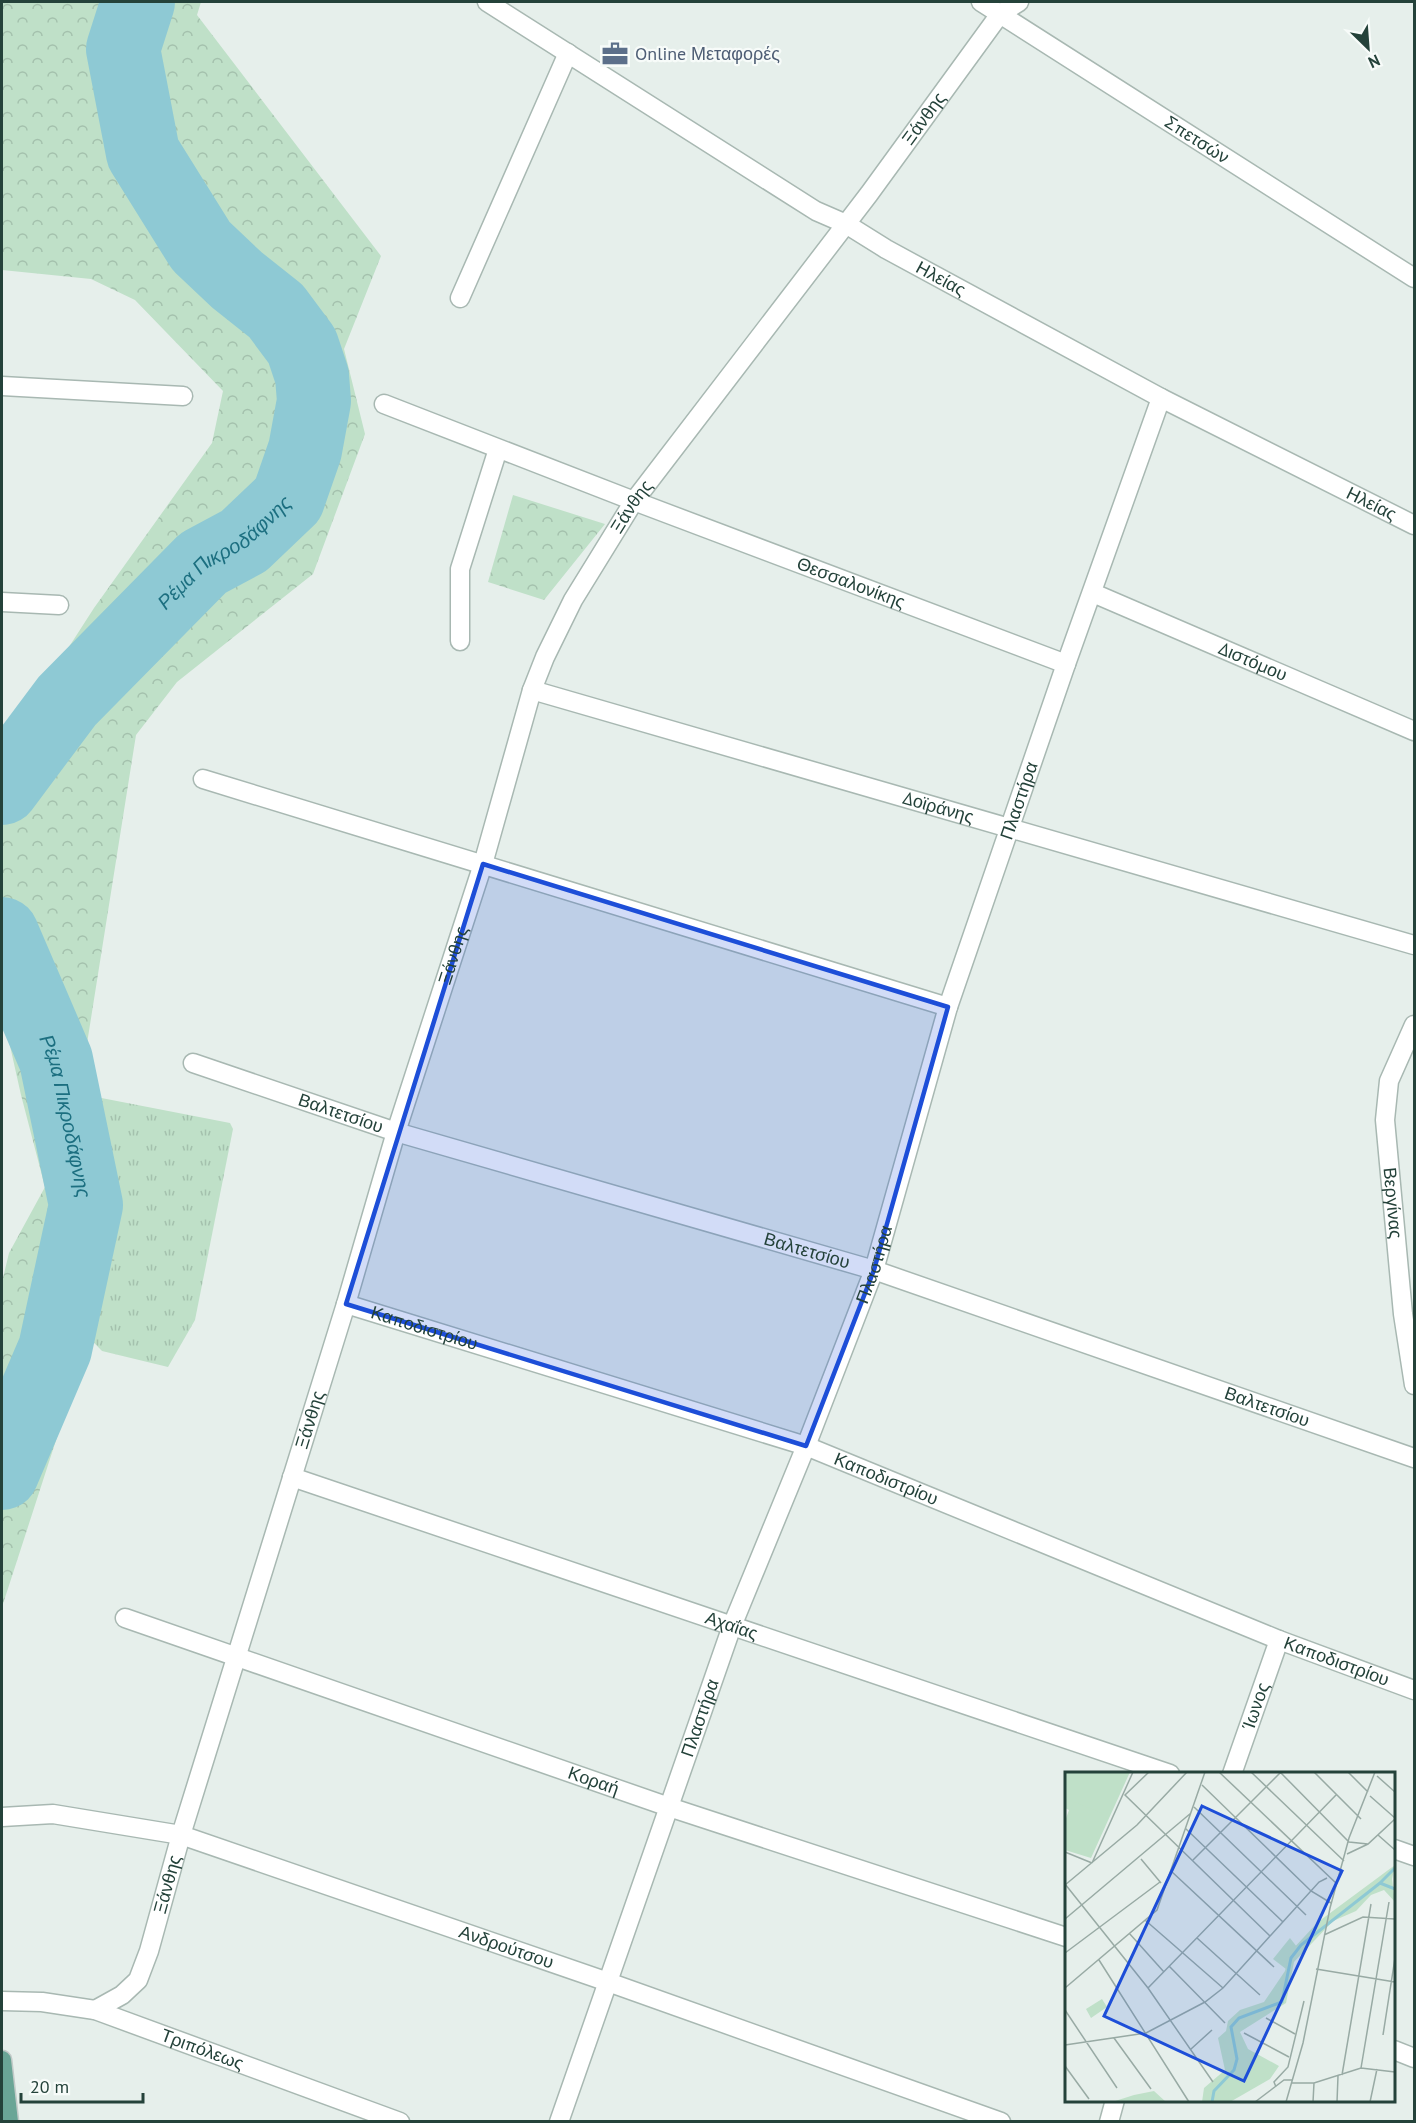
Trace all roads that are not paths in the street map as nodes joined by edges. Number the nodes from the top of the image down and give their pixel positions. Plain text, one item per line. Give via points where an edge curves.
1 (487, 2) edge
2 (981, 2) edge
3 (1019, 2) edge
4 (1000, 14) junction
5 (568, 53) junction
6 (846, 224) junction
7 (1414, 278) edge
8 (460, 298) dead end
9 (2, 386) edge
10 (183, 396) dead end
11 (1161, 398) junction
12 (384, 404) dead end
13 (498, 449) junction
14 (634, 501) junction
15 (1414, 525) edge
16 (1093, 593) junction
17 (2, 602) edge
18 (59, 605) dead end
19 (460, 641) dead end
20 (1066, 664) junction
21 (532, 690) junction
22 (1414, 731) edge
23 (203, 779) dead end
24 (1011, 827) junction
25 (483, 864) junction
26 (1414, 945) edge
27 (948, 1007) junction
28 (1414, 1026) edge
29 (194, 1063) dead end
30 (396, 1132) junction
31 (874, 1270) junction
32 (346, 1304) junction
33 (1409, 1316) edge
34 (1414, 1385) edge
35 (806, 1446) junction
36 (1414, 1458) edge
37 (292, 1477) junction
38 (125, 1618) dead end
39 (732, 1626) junction
40 (1279, 1640) junction
41 (236, 1657) junction
42 (1414, 1690) edge
43 (1167, 1772) edge
44 (1232, 1772) edge
45 (669, 1807) junction
46 (2, 1817) edge
47 (181, 1835) junction
48 (1395, 1849) edge
49 (1414, 1856) edge
50 (1065, 1937) edge
51 (608, 1982) junction
52 (2, 2001) edge
53 (95, 2010) junction
54 (1395, 2050) edge
55 (1414, 2058) edge
56 (2, 2060) edge
57 (1114, 2102) edge
58 (9, 2121) edge
59 (400, 2121) edge
60 (559, 2121) edge
61 (1001, 2121) edge
62 (1109, 2121) edge

1 - 5 street, Ηλείας
2 - 4 street, Σπετσών
3 - 4 street, Ξάνθης
4 - 6 street, Ξάνθης
4 - 7 street, Σπετσών
5 - 6 street, Ηλείας via 816,211
5 - 8 street
6 - 11 street, Ηλείας
6 - 14 street, Ξάνθης
9 - 10 street
11 - 15 street, Ηλείας
11 - 16 street, Πλαστήρα
12 - 13 street, Θεσσαλονίκης
13 - 14 street, Θεσσαλονίκης
13 - 19 street via 460,569
14 - 20 street, Θεσσαλονίκης
14 - 21 street, Ξάνθης via 573,600
16 - 20 street, Πλαστήρα
16 - 22 street, Διστόμου
17 - 18 street
20 - 24 street, Πλαστήρα
21 - 24 street, Δοϊράνης
21 - 25 street, Ξάνθης
23 - 25 street
24 - 26 street, Δοϊράνης
24 - 27 street, Πλαστήρα
25 - 27 street
25 - 30 street, Ξάνθης
27 - 31 street, Πλαστήρα
28 - 33 street, Βεργίνας via 1389,1081 1385,1120
29 - 30 street, Βαλτετσίου
30 - 31 street, Βαλτετσίου
30 - 32 street, Ξάνθης
31 - 35 street, Πλαστήρα
31 - 36 street, Βαλτετσίου
32 - 35 street, Καποδιστρίου
32 - 37 street, Ξάνθης
33 - 34 street, Βεργίνας
35 - 39 street, Πλαστήρα
35 - 40 street, Καποδιστρίου
37 - 39 street, Αχαΐας
37 - 41 street, Ξάνθης
38 - 41 street, Κοραή
39 - 43 street, Αχαΐας
39 - 45 street, Πλαστήρα
40 - 42 street, Καποδιστρίου
40 - 44 street, Ίωνος
41 - 45 street, Κοραή
41 - 47 street, Ξάνθης
45 - 50 street, Κοραή
45 - 51 street, Πλαστήρα
46 - 47 street, Ανδρούτσου via 53,1814
47 - 51 street, Ανδρούτσου
47 - 53 street, Ξάνθης via 138,1980 122,1995
48 - 49 street
51 - 60 street, Πλαστήρα
51 - 61 street, Ανδρούτσου
52 - 53 street, Τριπόλεως
53 - 59 street, Τριπόλεως
54 - 55 street
56 - 58 main road
57 - 62 street

